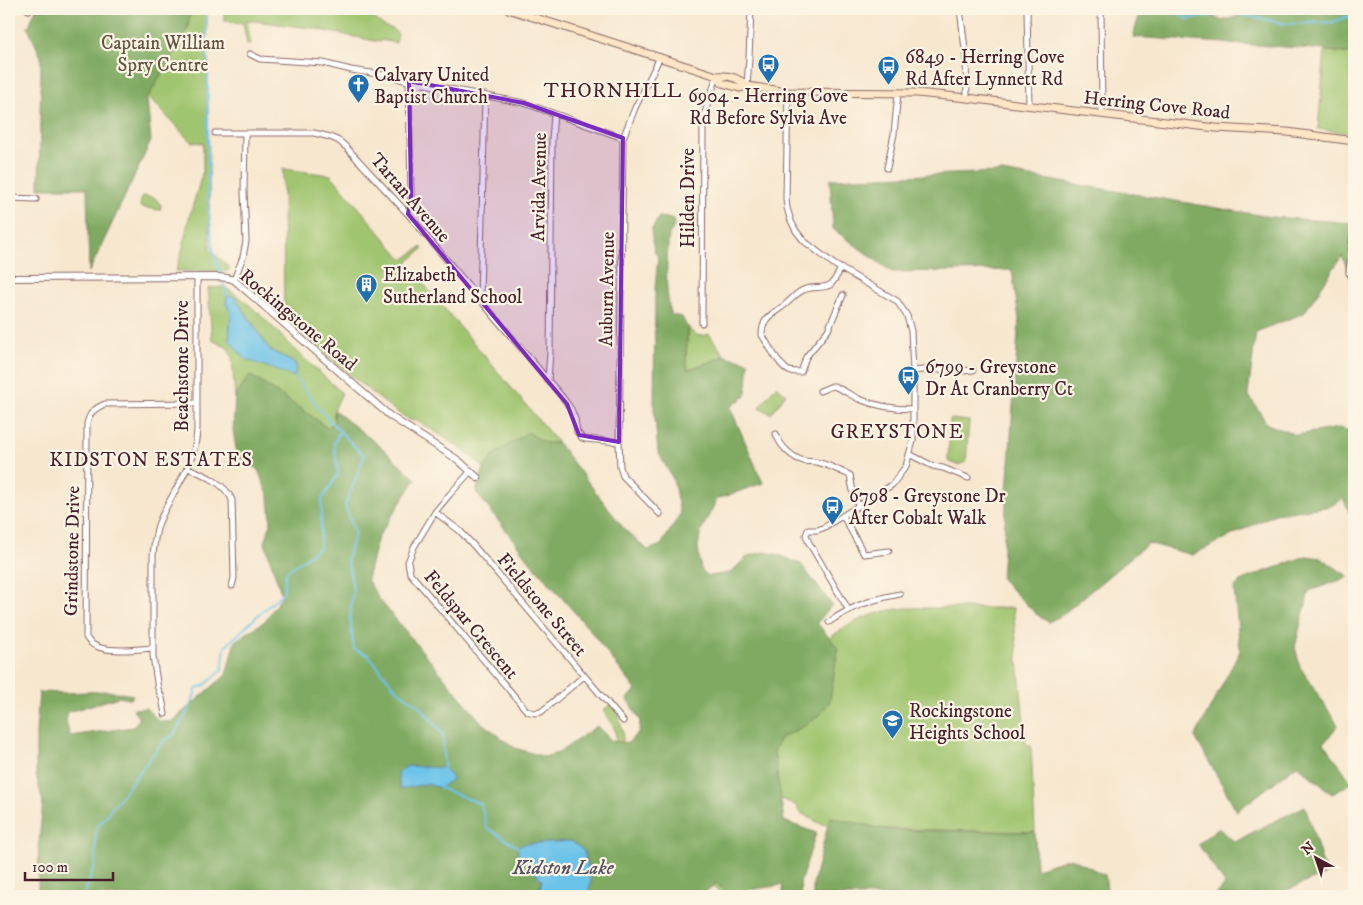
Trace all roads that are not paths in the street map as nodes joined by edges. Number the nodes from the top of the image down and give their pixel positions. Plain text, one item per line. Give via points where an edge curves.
1 (508, 9) edge
2 (751, 9) edge
3 (960, 9) edge
4 (1027, 9) edge
5 (1101, 9) edge
6 (250, 54) dead end
7 (660, 57) junction
8 (717, 76) junction
9 (409, 82) junction
10 (747, 86) junction
11 (788, 92) junction
12 (898, 93) junction
13 (485, 95) junction
14 (967, 98) junction
15 (1029, 106) junction
16 (554, 114) junction
17 (1102, 114) junction
18 (215, 133) dead end
19 (245, 134) junction
20 (624, 138) junction
21 (1354, 141) edge
22 (887, 168) dead end
23 (9, 198) edge
24 (36, 199) dead end
25 (408, 214) junction
26 (1354, 224) edge
27 (842, 268) junction
28 (1349, 273) dead end
29 (196, 277) junction
30 (9, 278) edge
31 (234, 280) junction
32 (843, 295) dead end
33 (480, 300) junction
34 (702, 323) dead end
35 (973, 370) dead end
36 (913, 371) junction
37 (548, 380) junction
38 (820, 391) dead end
39 (196, 403) junction
40 (913, 409) junction
41 (776, 434) dead end
42 (619, 442) junction
43 (909, 454) junction
44 (188, 468) junction
45 (470, 471) junction
46 (478, 478) dead end
47 (968, 478) dead end
48 (859, 506) junction
49 (435, 512) junction
50 (660, 514) dead end
51 (843, 516) junction
52 (889, 551) dead end
53 (232, 586) dead end
54 (900, 594) dead end
55 (848, 609) junction
56 (829, 622) dead end
57 (153, 648) junction
58 (584, 676) junction
59 (165, 714) dead end
60 (622, 721) dead end

1 - 7 main road, Herring Cove Road
2 - 10 street
3 - 14 street
4 - 15 street
5 - 17 street
6 - 9 street via 260,59 323,62
7 - 8 main road, Herring Cove Road
7 - 20 street, Auburn Avenue
8 - 10 main road, Herring Cove Road via 722,83 740,88
8 - 34 street, Hilden Drive via 703,125
9 - 13 street
9 - 25 street via 411,196
10 - 11 main road, Herring Cove Road
11 - 12 main road, Herring Cove Road
11 - 27 street via 786,198 789,217 804,242
12 - 14 main road, Herring Cove Road
12 - 22 street
13 - 16 street via 524,103
13 - 33 street
14 - 15 main road, Herring Cove Road
15 - 17 main road, Herring Cove Road
16 - 20 street
16 - 37 street, Arvida Avenue
17 - 21 main road, Herring Cove Road
18 - 19 street, Tartan Avenue
19 - 25 street, Tartan Avenue via 314,133 335,139
19 - 31 street via 246,241
20 - 42 street, Auburn Avenue
23 - 24 street
25 - 33 street, Tartan Avenue
26 - 28 street
27 - 32 street via 831,284 799,292 772,312 763,324 762,335 787,370 801,372 806,357 828,330
27 - 36 street via 889,295 904,310 910,325
29 - 30 street, Rockingstone Road
29 - 31 street, Rockingstone Road
29 - 39 street, Beachstone Drive
31 - 45 street, Rockingstone Road via 390,416
33 - 37 street, Tartan Avenue
35 - 36 street
36 - 40 street
37 - 42 street, Tartan Avenue via 570,409 581,437
38 - 40 street via 834,386 872,404
39 - 44 street, Beachstone Drive via 196,445
39 - 57 street, Grindstone Drive via 105,404 88,418 86,636 91,644 100,648
40 - 43 street via 913,441
41 - 48 street via 786,450 798,458 850,475
42 - 50 street, Auburn Avenue via 623,476
43 - 47 street
43 - 48 street via 906,466 892,485
44 - 53 street via 222,487 232,500
44 - 57 street, Beachstone Drive via 162,517 154,540
45 - 46 street, Rockingstone Road
45 - 49 street, Feldspar Crescent
48 - 51 street
49 - 58 street, Fieldstone Street via 474,546
49 - 58 street, Feldspar Crescent via 410,554 409,571 524,709 532,713 541,712
51 - 52 street via 864,554
51 - 55 street via 823,528 808,530 806,535
54 - 55 street
55 - 56 street
57 - 59 street, Beachstone Drive
58 - 60 street, Fieldstone Street

